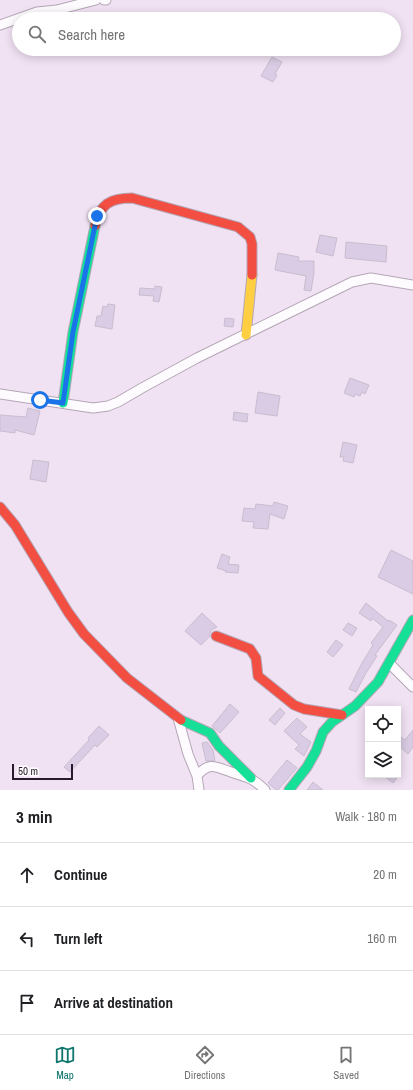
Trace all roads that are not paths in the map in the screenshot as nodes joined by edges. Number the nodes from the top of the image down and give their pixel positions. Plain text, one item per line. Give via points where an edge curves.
1 (96, 0) edge
2 (37, 12) edge
3 (12, 21) edge
4 (0, 25) edge
5 (413, 285) edge
6 (246, 335) junction
7 (0, 394) edge
8 (63, 403) junction
9 (0, 507) edge
10 (413, 620) edge
11 (216, 636) dead end
12 (389, 663) junction
13 (413, 688) edge
14 (342, 715) junction
15 (178, 718) junction
16 (197, 776) junction
17 (251, 778) junction
18 (199, 790) edge
19 (265, 790) edge
20 (289, 790) edge

1 - 2 street
3 - 4 street
5 - 6 street via 371,278 352,282
6 - 8 street via 108,406 93,408
6 - 8 street via 253,247 249,237 238,228 132,198 114,198 103,205 97,216 73,332
7 - 8 street
9 - 15 street via 15,525 84,634 127,678
10 - 12 street
11 - 14 street via 254,652 258,676 294,705
12 - 13 street
12 - 14 street via 378,682 355,706
14 - 20 street via 323,732 316,751
15 - 16 street
15 - 17 street via 210,733 219,746
16 - 17 street via 204,768 214,766
16 - 18 street
17 - 19 street

